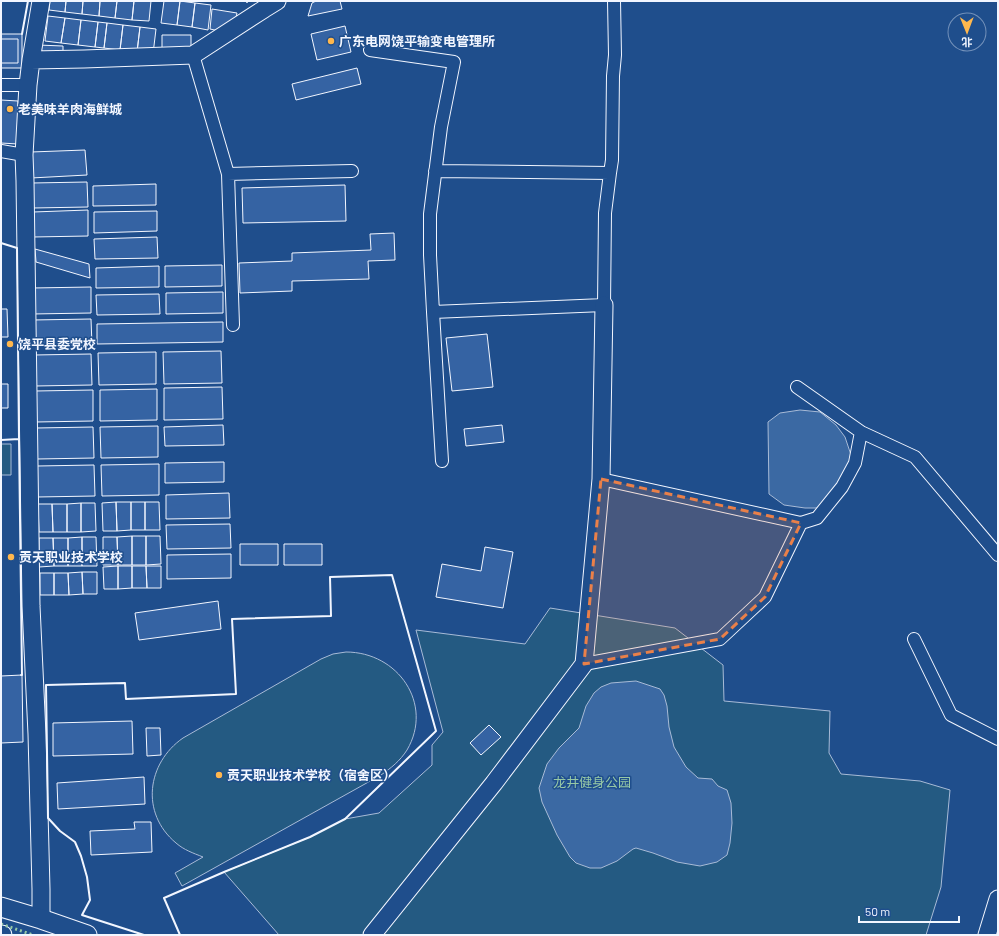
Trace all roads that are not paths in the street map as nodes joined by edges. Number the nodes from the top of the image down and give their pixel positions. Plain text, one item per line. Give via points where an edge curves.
1 (41, 1) edge
2 (277, 1) edge
3 (614, 1) edge
4 (370, 50) dead end
5 (193, 55) junction
6 (31, 60) junction
7 (1, 85) edge
8 (28, 86) junction
9 (1, 151) edge
10 (24, 155) junction
11 (352, 171) dead end
12 (435, 171) junction
13 (610, 173) junction
14 (228, 174) junction
15 (604, 305) junction
16 (433, 312) junction
17 (233, 325) dead end
18 (797, 388) dead end
19 (861, 432) junction
20 (442, 461) dead end
21 (601, 479) junction
22 (801, 522) junction
23 (998, 555) edge
24 (914, 639) dead end
25 (584, 664) junction
26 (998, 739) edge
27 (998, 899) edge
28 (1, 907) edge
29 (41, 919) junction
30 (87, 935) edge
31 (372, 935) edge
32 (987, 935) edge

1 - 6 street
2 - 5 street
3 - 13 street via 615,55
4 - 12 street via 454,62
5 - 6 street
5 - 14 street
6 - 8 street
7 - 8 street
8 - 10 street
9 - 10 street
10 - 29 street via 31,606 38,734
11 - 14 street
12 - 13 street
12 - 16 street via 430,214
13 - 15 street via 605,212
14 - 17 street
15 - 16 street
15 - 21 street
16 - 20 street
18 - 19 street
19 - 22 street via 855,463 842,487 817,518
19 - 23 street via 915,457
21 - 22 street
21 - 25 street
22 - 25 street via 765,597 720,639
24 - 26 street via 951,715
25 - 31 street via 494,783
27 - 32 street
28 - 29 main road
29 - 30 main road

